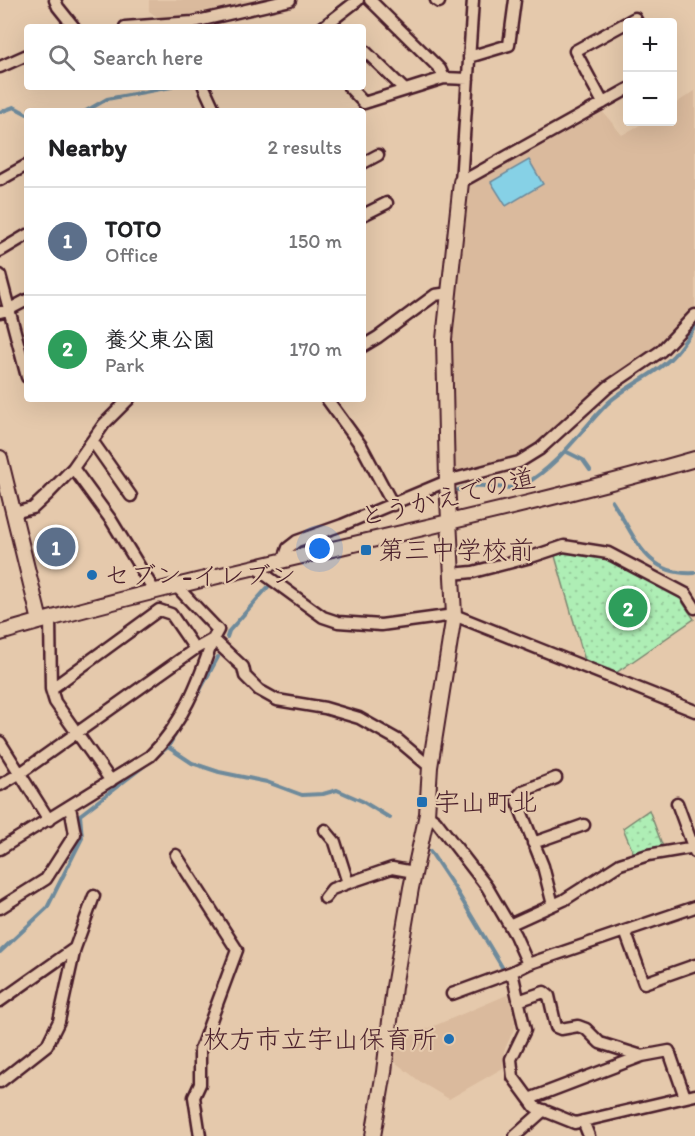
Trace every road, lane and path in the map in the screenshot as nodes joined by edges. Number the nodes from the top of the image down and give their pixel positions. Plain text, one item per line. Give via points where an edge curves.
1 (55, 0) edge
2 (290, 0) edge
3 (358, 0) edge
4 (370, 0) edge
5 (473, 0) edge
6 (515, 0) edge
7 (337, 23) edge
8 (72, 24) edge
9 (193, 24) edge
10 (623, 25) edge
11 (366, 52) edge
12 (24, 56) edge
13 (469, 57) junction
14 (0, 67) edge
15 (444, 78) junction
16 (468, 79) junction
17 (205, 90) edge
18 (352, 90) edge
19 (405, 90) junction
20 (623, 91) edge
21 (603, 103) junction
22 (214, 108) edge
23 (378, 155) dead end
24 (366, 161) edge
25 (24, 167) edge
26 (0, 180) edge
27 (461, 182) junction
28 (387, 203) dead end
29 (366, 214) edge
30 (24, 237) edge
31 (0, 251) edge
32 (0, 275) edge
33 (449, 293) junction
34 (24, 301) edge
35 (4, 311) edge
36 (695, 315) edge
37 (366, 344) edge
38 (24, 368) edge
39 (126, 402) edge
40 (329, 402) edge
41 (93, 442) junction
42 (0, 458) edge
43 (695, 459) edge
44 (74, 468) junction
45 (447, 481) junction
46 (131, 496) dead end
47 (393, 505) junction
48 (9, 508) edge
49 (449, 523) junction
50 (283, 562) junction
51 (256, 568) junction
52 (451, 574) junction
53 (177, 586) junction
54 (155, 592) junction
55 (695, 608) edge
56 (454, 615) junction
57 (45, 620) junction
58 (0, 633) edge
59 (213, 639) junction
60 (195, 649) junction
61 (51, 689) junction
62 (695, 711) edge
63 (77, 733) junction
64 (0, 742) edge
65 (430, 767) junction
66 (19, 774) junction
67 (556, 778) dead end
68 (111, 781) junction
69 (0, 785) edge
70 (678, 803) dead end
71 (70, 807) junction
72 (427, 814) junction
73 (49, 820) junction
74 (584, 825) dead end
75 (325, 830) dead end
76 (533, 843) junction
77 (0, 849) edge
78 (694, 849) edge
79 (176, 855) dead end
80 (414, 872) junction
81 (348, 883) junction
82 (94, 896) dead end
83 (325, 898) dead end
84 (554, 905) junction
85 (695, 907) edge
86 (0, 908) edge
87 (509, 925) junction
88 (625, 931) junction
89 (75, 948) junction
90 (528, 964) junction
91 (695, 965) edge
92 (512, 972) junction
93 (452, 994) dead end
94 (0, 1001) edge
95 (518, 1001) junction
96 (642, 1056) junction
97 (0, 1082) edge
98 (690, 1096) edge
99 (529, 1099) junction
100 (544, 1110) junction
101 (583, 1121) junction
102 (200, 1136) edge
103 (373, 1136) edge
104 (515, 1136) edge
105 (589, 1136) edge

1 - 8 street
2 - 9 street
3 - 7 street
4 - 15 street via 440,69
5 - 13 street
6 - 13 street via 509,45
10 - 21 street via 575,51
11 - 19 street
12 - 14 street
13 - 16 street
15 - 16 street
15 - 19 street
16 - 27 street
17 - 22 street
18 - 19 street via 364,103
20 - 21 street
21 - 27 street
23 - 24 street
25 - 26 street
27 - 33 street
28 - 29 street
30 - 31 street
32 - 35 street
33 - 37 street via 435,295
33 - 45 street via 444,339
34 - 35 street
35 - 38 street
36 - 45 street via 661,351 609,387 540,449 519,462
39 - 41 street
40 - 47 street via 363,447
41 - 44 street
41 - 46 street
42 - 48 street
43 - 49 street, とうかえでの道
44 - 48 street via 33,508
44 - 54 street
45 - 47 street
45 - 49 street
47 - 50 street via 297,541 288,548
48 - 57 street
49 - 50 street, とうかえでの道
49 - 52 street
50 - 51 street, とうかえでの道
51 - 53 street, とうかえでの道
51 - 56 street via 323,617 338,622 381,625
52 - 55 street via 473,572 564,546 608,553 686,594
52 - 56 street
53 - 54 street, とうかえでの道
53 - 59 street via 218,630
54 - 57 street, とうかえでの道
56 - 62 street
56 - 65 street
57 - 58 street, とうかえでの道
57 - 61 street
59 - 60 street
59 - 65 street via 243,667 245,676 268,695 359,718 398,740
59 - 68 street via 190,699 165,741 150,756
60 - 61 street via 171,614 159,610
60 - 63 street
61 - 63 street
63 - 66 street
63 - 68 street
64 - 66 street
65 - 72 street
66 - 69 street
66 - 73 street
67 - 76 street via 519,795 517,801
68 - 71 street
70 - 78 street
71 - 73 street
71 - 86 street via 75,834 46,879
72 - 80 street
72 - 87 street via 487,886
73 - 77 street
74 - 76 street
75 - 81 street via 335,843
76 - 84 street
78 - 84 street via 648,855 620,864
79 - 102 street via 237,950 200,1050 200,1084 194,1097
80 - 81 street via 392,868
80 - 103 street
81 - 83 street via 332,889
82 - 89 street
84 - 87 street
85 - 88 street
87 - 90 street
88 - 90 street
88 - 91 street via 644,983
89 - 94 street
89 - 97 street via 59,1021 47,1046
90 - 92 street
92 - 93 street
92 - 95 street
95 - 96 street via 544,992 549,996 556,1027 578,1026 600,1043
95 - 99 street via 525,1030 511,1059 513,1077
96 - 98 street via 669,1052
96 - 99 street
98 - 101 street
99 - 100 street
100 - 101 street via 576,1123
100 - 104 street
101 - 105 street

